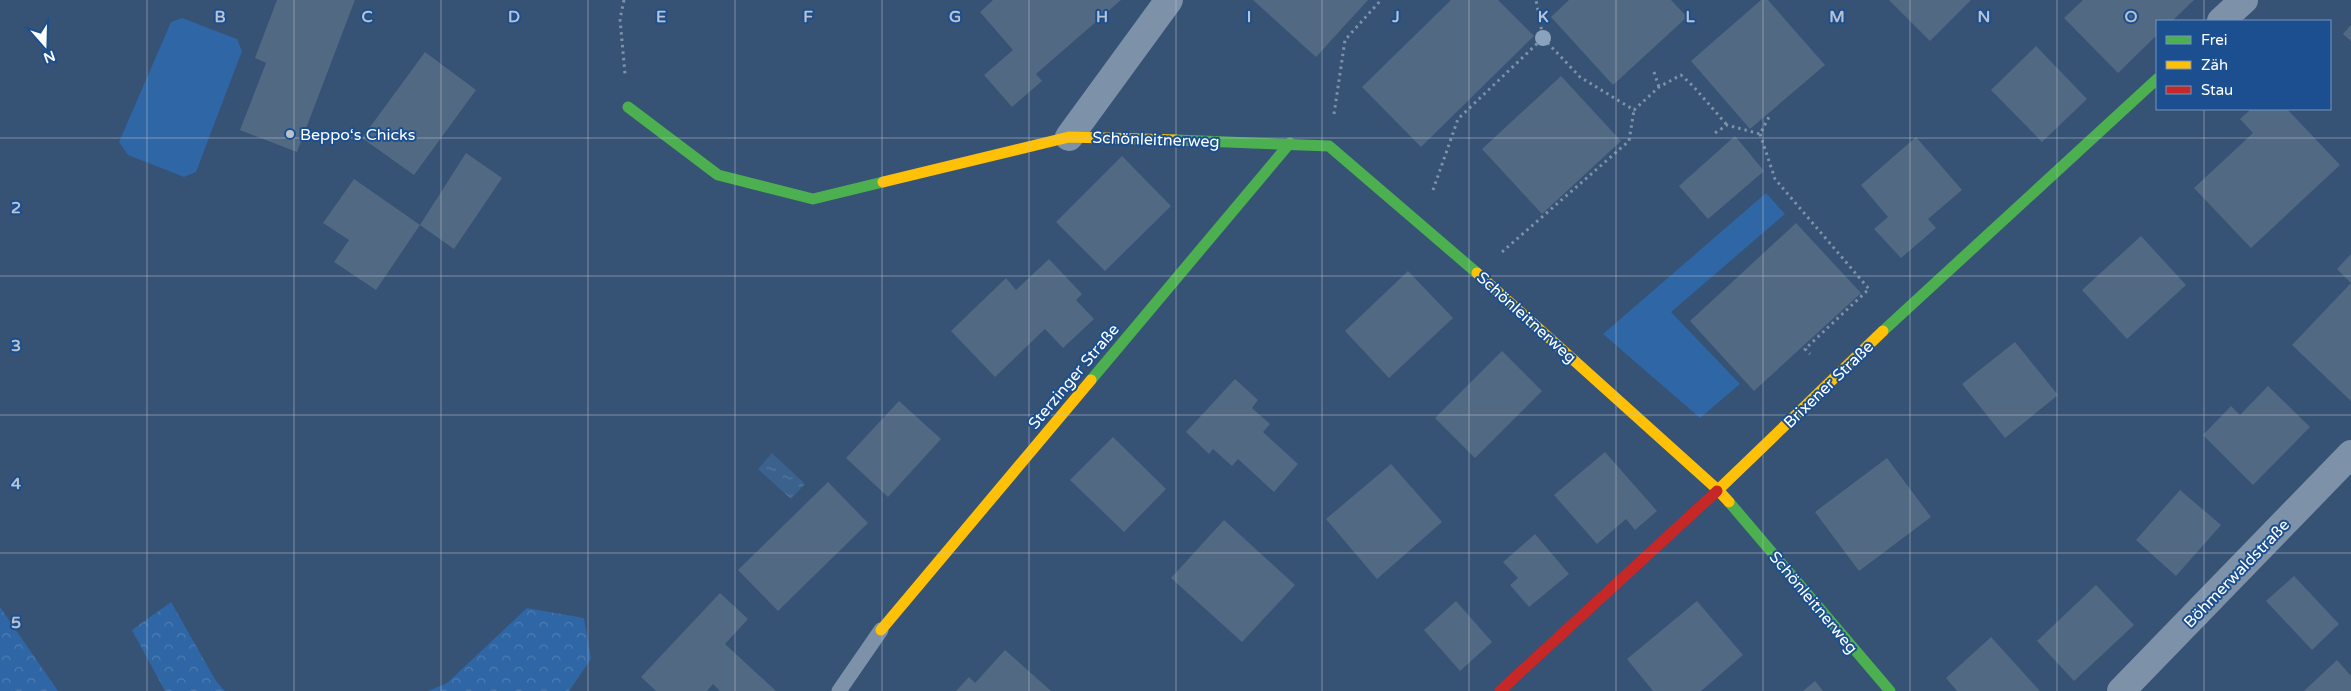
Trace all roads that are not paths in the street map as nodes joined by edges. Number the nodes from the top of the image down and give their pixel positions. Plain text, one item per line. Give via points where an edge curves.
1 (1169, 0) edge
2 (2244, 0) edge
3 (2222, 20) edge
4 (2156, 81) edge
5 (628, 107) road end
6 (1069, 137) junction
7 (1290, 143) junction
8 (2351, 454) edge
9 (1718, 490) junction
10 (881, 630) joint
11 (839, 691) edge
12 (1500, 691) edge
13 (1890, 691) edge
14 (2121, 691) edge

1 - 6 street, Schönleitnerweg
2 - 3 street
4 - 9 street, Brixener Straße via 1833,377
5 - 6 street, Schönleitnerweg via 718,175 813,199
6 - 7 street, Schönleitnerweg
7 - 9 street, Schönleitnerweg via 1329,146 1422,224
7 - 10 street, Sterzinger Straße
8 - 14 street, Böhmerwaldstraße
9 - 12 street, Brixener Straße
9 - 13 street, Schönleitnerweg
10 - 11 lane

